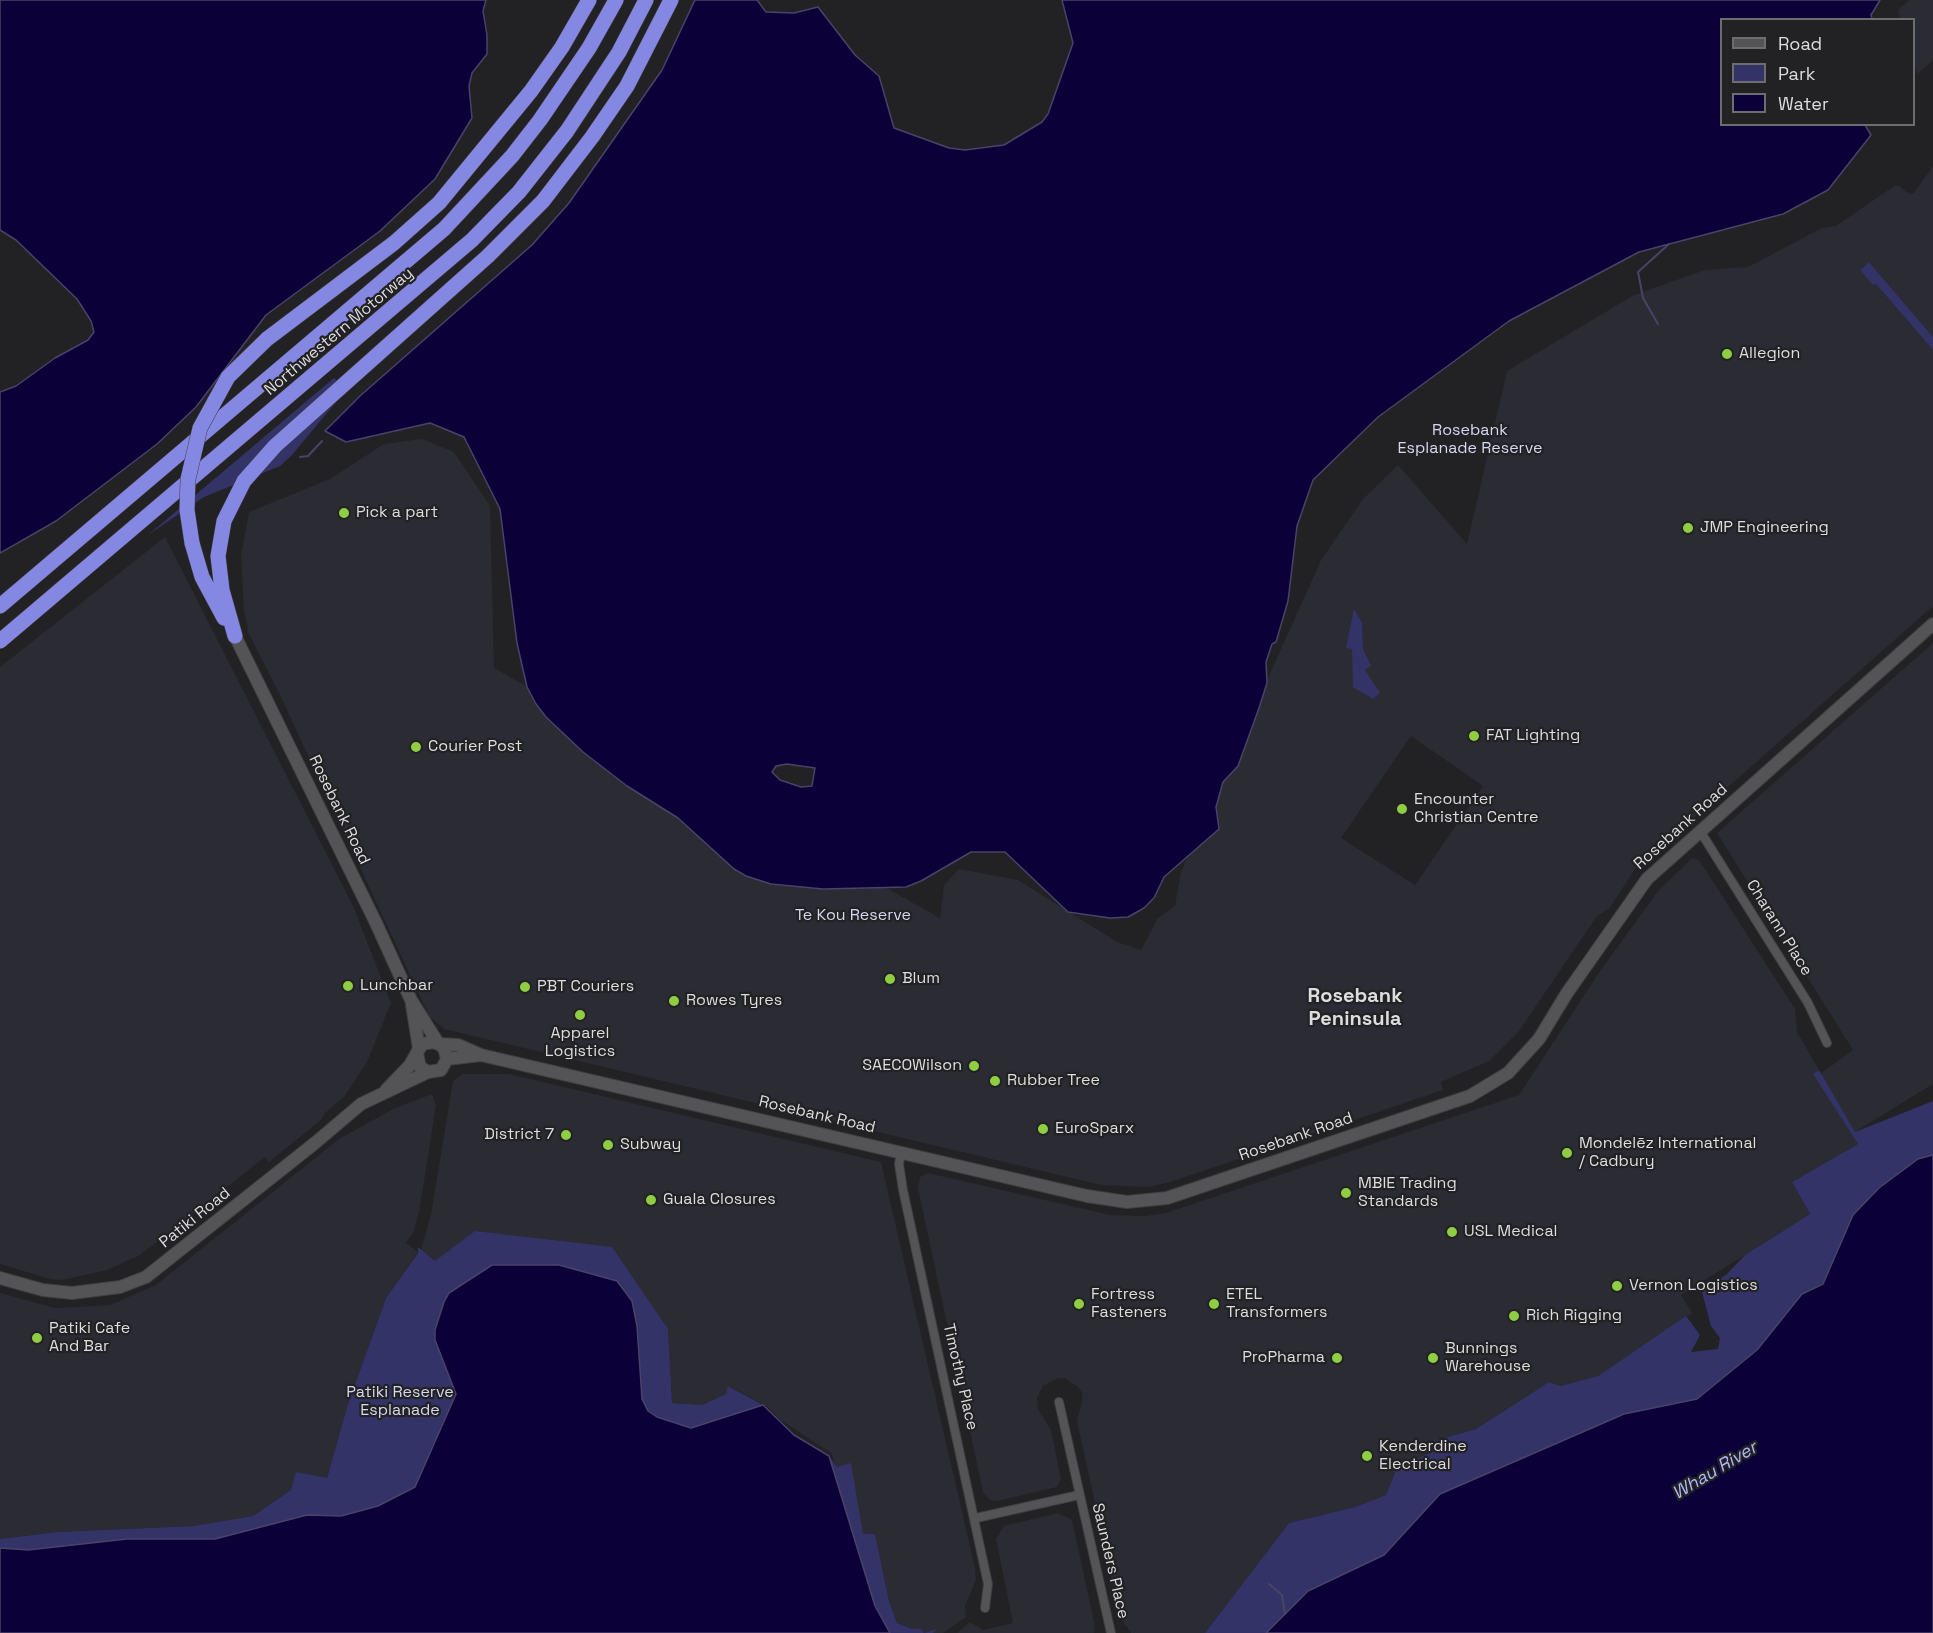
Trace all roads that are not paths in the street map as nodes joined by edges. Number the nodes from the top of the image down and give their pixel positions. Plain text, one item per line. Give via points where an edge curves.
1 (590, 0) edge
2 (616, 0) edge
3 (646, 0) edge
4 (671, 0) edge
5 (0, 606) edge
6 (1933, 624) edge
7 (235, 636) junction
8 (0, 641) edge
9 (1700, 831) junction
10 (411, 1000) junction
11 (439, 1043) junction
12 (1827, 1043) dead end
13 (418, 1051) junction
14 (481, 1055) junction
15 (447, 1059) junction
16 (428, 1072) junction
17 (382, 1094) junction
18 (901, 1152) junction
19 (0, 1278) edge
20 (1059, 1402) dead end
21 (1079, 1495) junction
22 (976, 1518) junction
23 (985, 1608) dead end
24 (1111, 1633) edge

1 - 7 highway, bridge via 550,65 439,203 394,243 267,339 220,388 200,428 190,462 187,494 192,543 202,577
2 - 5 highway, Northwestern Motorway via 540,120 444,228
3 - 8 highway, Northwestern Motorway via 619,52 567,131 519,192 472,240
4 - 7 highway via 627,86 543,201 488,256 313,412 251,472 231,501 219,542 219,570
6 - 9 main road, Rosebank Road
7 - 10 main road, Rosebank Road
9 - 12 street, Charann Place via 1808,1003
9 - 18 main road, Rosebank Road via 1640,888 1529,1052 1508,1073 1470,1096 1174,1195 1140,1202 1087,1197
10 - 11 main road, Rosebank Road
10 - 13 main road, Rosebank Road
11 - 13 main road via 429,1042
11 - 14 main road, Rosebank Road via 458,1045
11 - 15 main road
13 - 16 main road via 417,1063
13 - 17 main road, Patiki Road
14 - 15 main road, Rosebank Road
14 - 18 main road, Rosebank Road
15 - 16 main road via 441,1070
16 - 17 main road, Patiki Road
17 - 19 main road, Patiki Road via 361,1104 146,1277 120,1287 72,1293
18 - 22 street, Timothy Place via 903,1190
20 - 21 street, Saunders Place
21 - 22 street, Saunders Place
21 - 24 street, Saunders Place
22 - 23 street, Timothy Place via 988,1584

